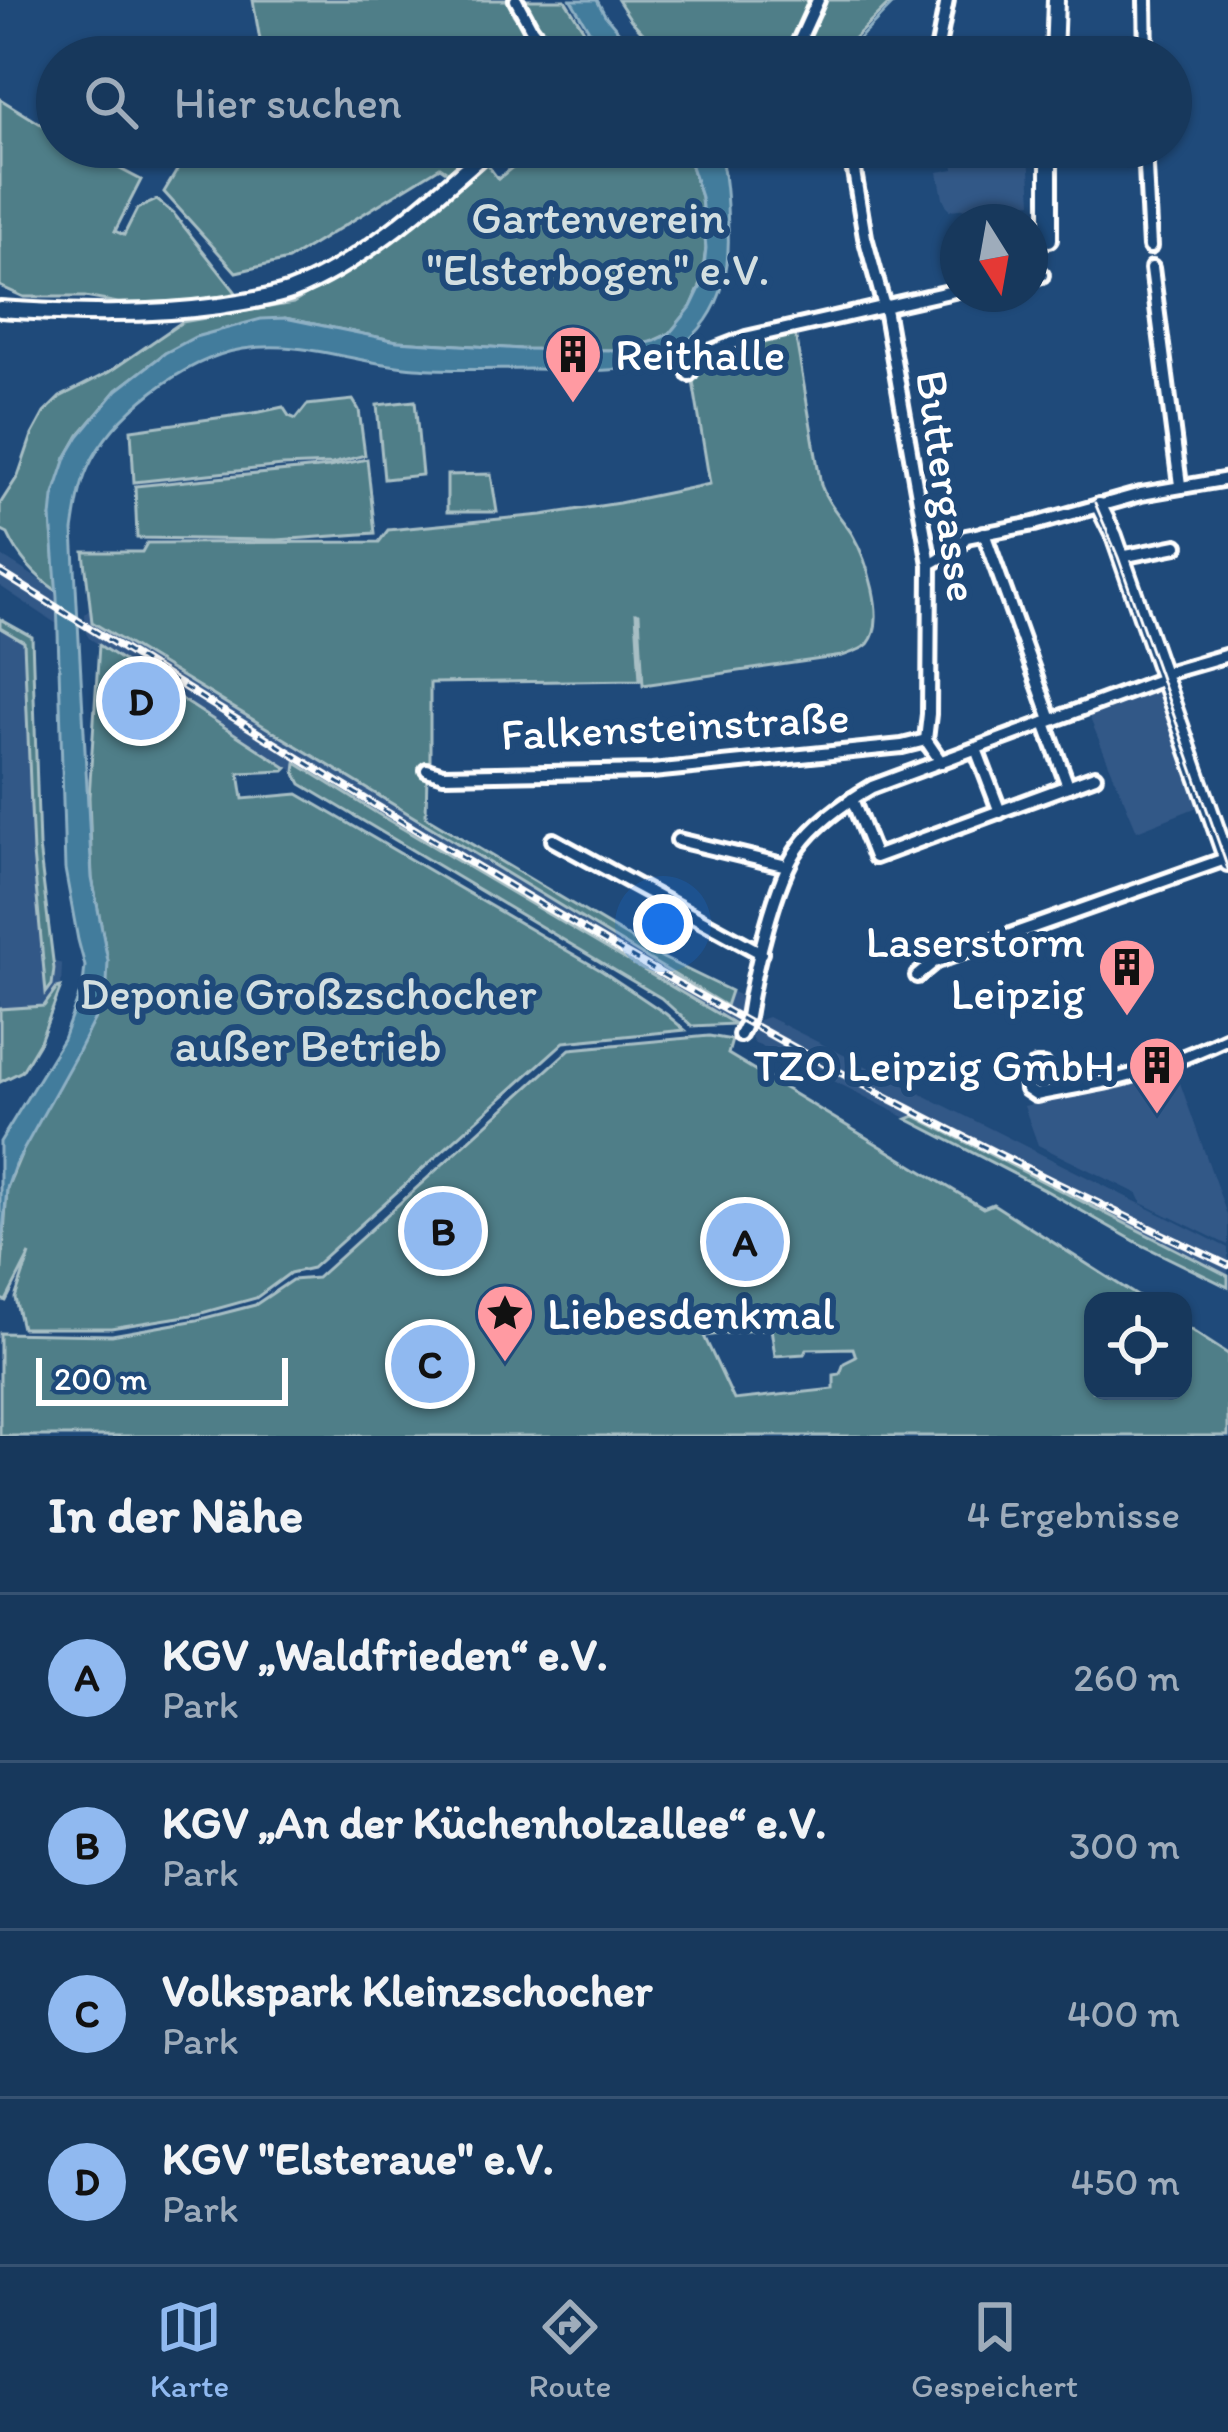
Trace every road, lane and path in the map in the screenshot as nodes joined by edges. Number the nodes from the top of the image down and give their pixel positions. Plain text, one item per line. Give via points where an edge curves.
1 (516, 0) edge
2 (818, 0) edge
3 (947, 0) edge
4 (1056, 0) edge
5 (1145, 0) edge
6 (537, 36) edge
7 (802, 36) edge
8 (940, 36) edge
9 (1055, 36) edge
10 (1146, 36) edge
11 (466, 168) edge
12 (854, 168) edge
13 (1049, 168) edge
14 (1146, 168) edge
15 (1049, 239) dead end
16 (1150, 247) dead end
17 (1152, 268) dead end
18 (940, 294) edge
19 (884, 305) junction
20 (0, 309) edge
21 (689, 374) dead end
22 (1228, 479) edge
23 (1180, 485) junction
24 (1100, 506) junction
25 (984, 533) junction
26 (1177, 546) dead end
27 (1121, 556) junction
28 (930, 564) junction
29 (1228, 655) edge
30 (1162, 676) junction
31 (1048, 722) junction
32 (926, 740) junction
33 (976, 748) junction
34 (941, 762) junction
35 (427, 770) dead end
36 (1095, 776) dead end
37 (1068, 786) junction
38 (851, 799) junction
39 (1000, 812) junction
40 (678, 839) dead end
41 (553, 840) dead end
42 (1227, 860) edge
43 (788, 866) junction
44 (761, 953) junction
45 (916, 976) dead end
46 (744, 1026) dead end
47 (1228, 1038) edge
48 (1066, 1089) dead end

1 - 6 street
2 - 7 street
3 - 8 street
4 - 9 main road
5 - 10 street
11 - 20 main road via 397,226 288,292 155,313
12 - 19 street, Buttergasse
13 - 15 main road
14 - 16 street
17 - 23 street
18 - 19 street
19 - 21 street via 746,338 712,351
19 - 28 street, Buttergasse
22 - 23 street
23 - 24 street
24 - 25 street
24 - 27 main road
25 - 28 street
25 - 31 street
26 - 27 street
27 - 30 main road
28 - 32 street, Buttergasse
29 - 30 street
30 - 31 street
30 - 42 main road
31 - 33 street
31 - 37 street
32 - 34 street
32 - 35 street, Falkensteinstraße via 652,771
33 - 34 street
33 - 39 street
34 - 38 street
36 - 37 street
37 - 39 street
38 - 39 street via 875,856
38 - 43 street
40 - 43 street
41 - 44 street
42 - 45 street via 934,962
43 - 44 street
44 - 46 street
47 - 48 street via 1123,1078

